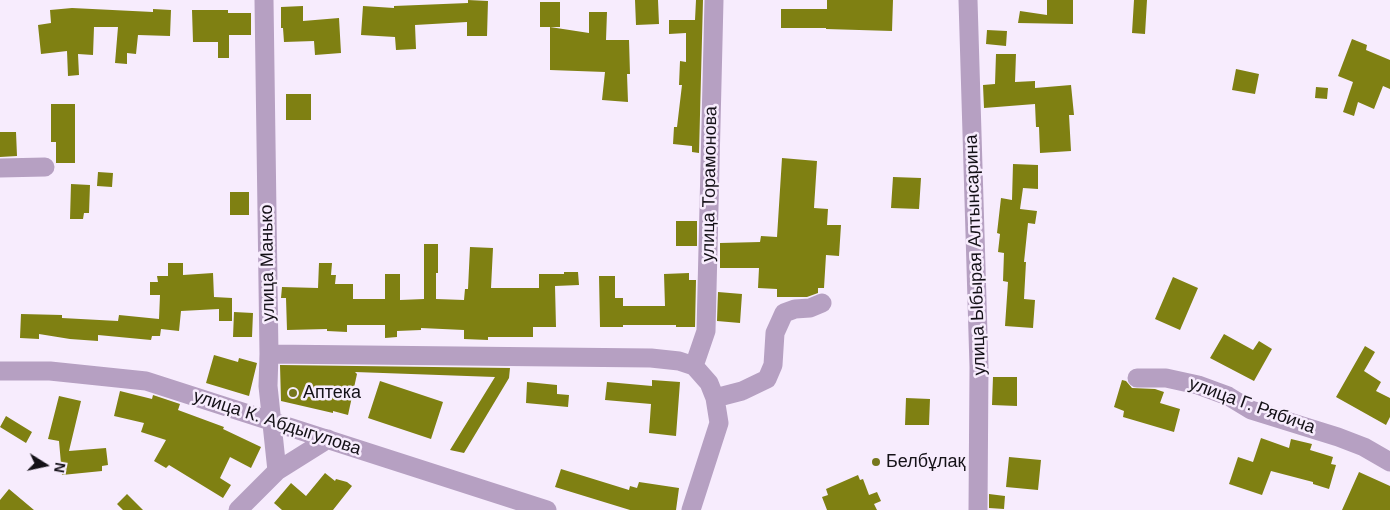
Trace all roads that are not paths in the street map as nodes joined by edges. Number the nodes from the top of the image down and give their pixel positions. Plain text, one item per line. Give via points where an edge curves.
1 (264, 0) edge
2 (714, 0) edge
3 (968, 0) edge
4 (44, 167) dead end
5 (0, 168) edge
6 (822, 303) dead end
7 (269, 354) junction
8 (694, 366) junction
9 (0, 371) edge
10 (1137, 378) dead end
11 (715, 398) junction
12 (271, 421) junction
13 (328, 439) junction
14 (1390, 462) edge
15 (277, 471) junction
16 (238, 510) edge
17 (548, 510) edge
18 (691, 510) edge
19 (978, 510) edge

1 - 7 street, улица Манько
2 - 8 street, улица Торамонова via 706,331
3 - 19 street, улица Ыбырая Алтынсарина via 979,367
4 - 5 street
6 - 11 street via 784,313 775,333 773,365 767,379 742,391
7 - 8 street via 651,358
7 - 12 street, улица Манько
8 - 11 street via 709,383
9 - 12 street, улица К. Абдыгулова via 50,371 146,381
10 - 14 street, улица Г. Рябича via 1166,378 1198,385 1228,396 1251,410 1364,447
11 - 18 street via 719,423
12 - 13 street, улица К. Абдыгулова
12 - 15 street, улица Манько
13 - 15 street
13 - 17 street, улица К. Абдыгулова
15 - 16 street

